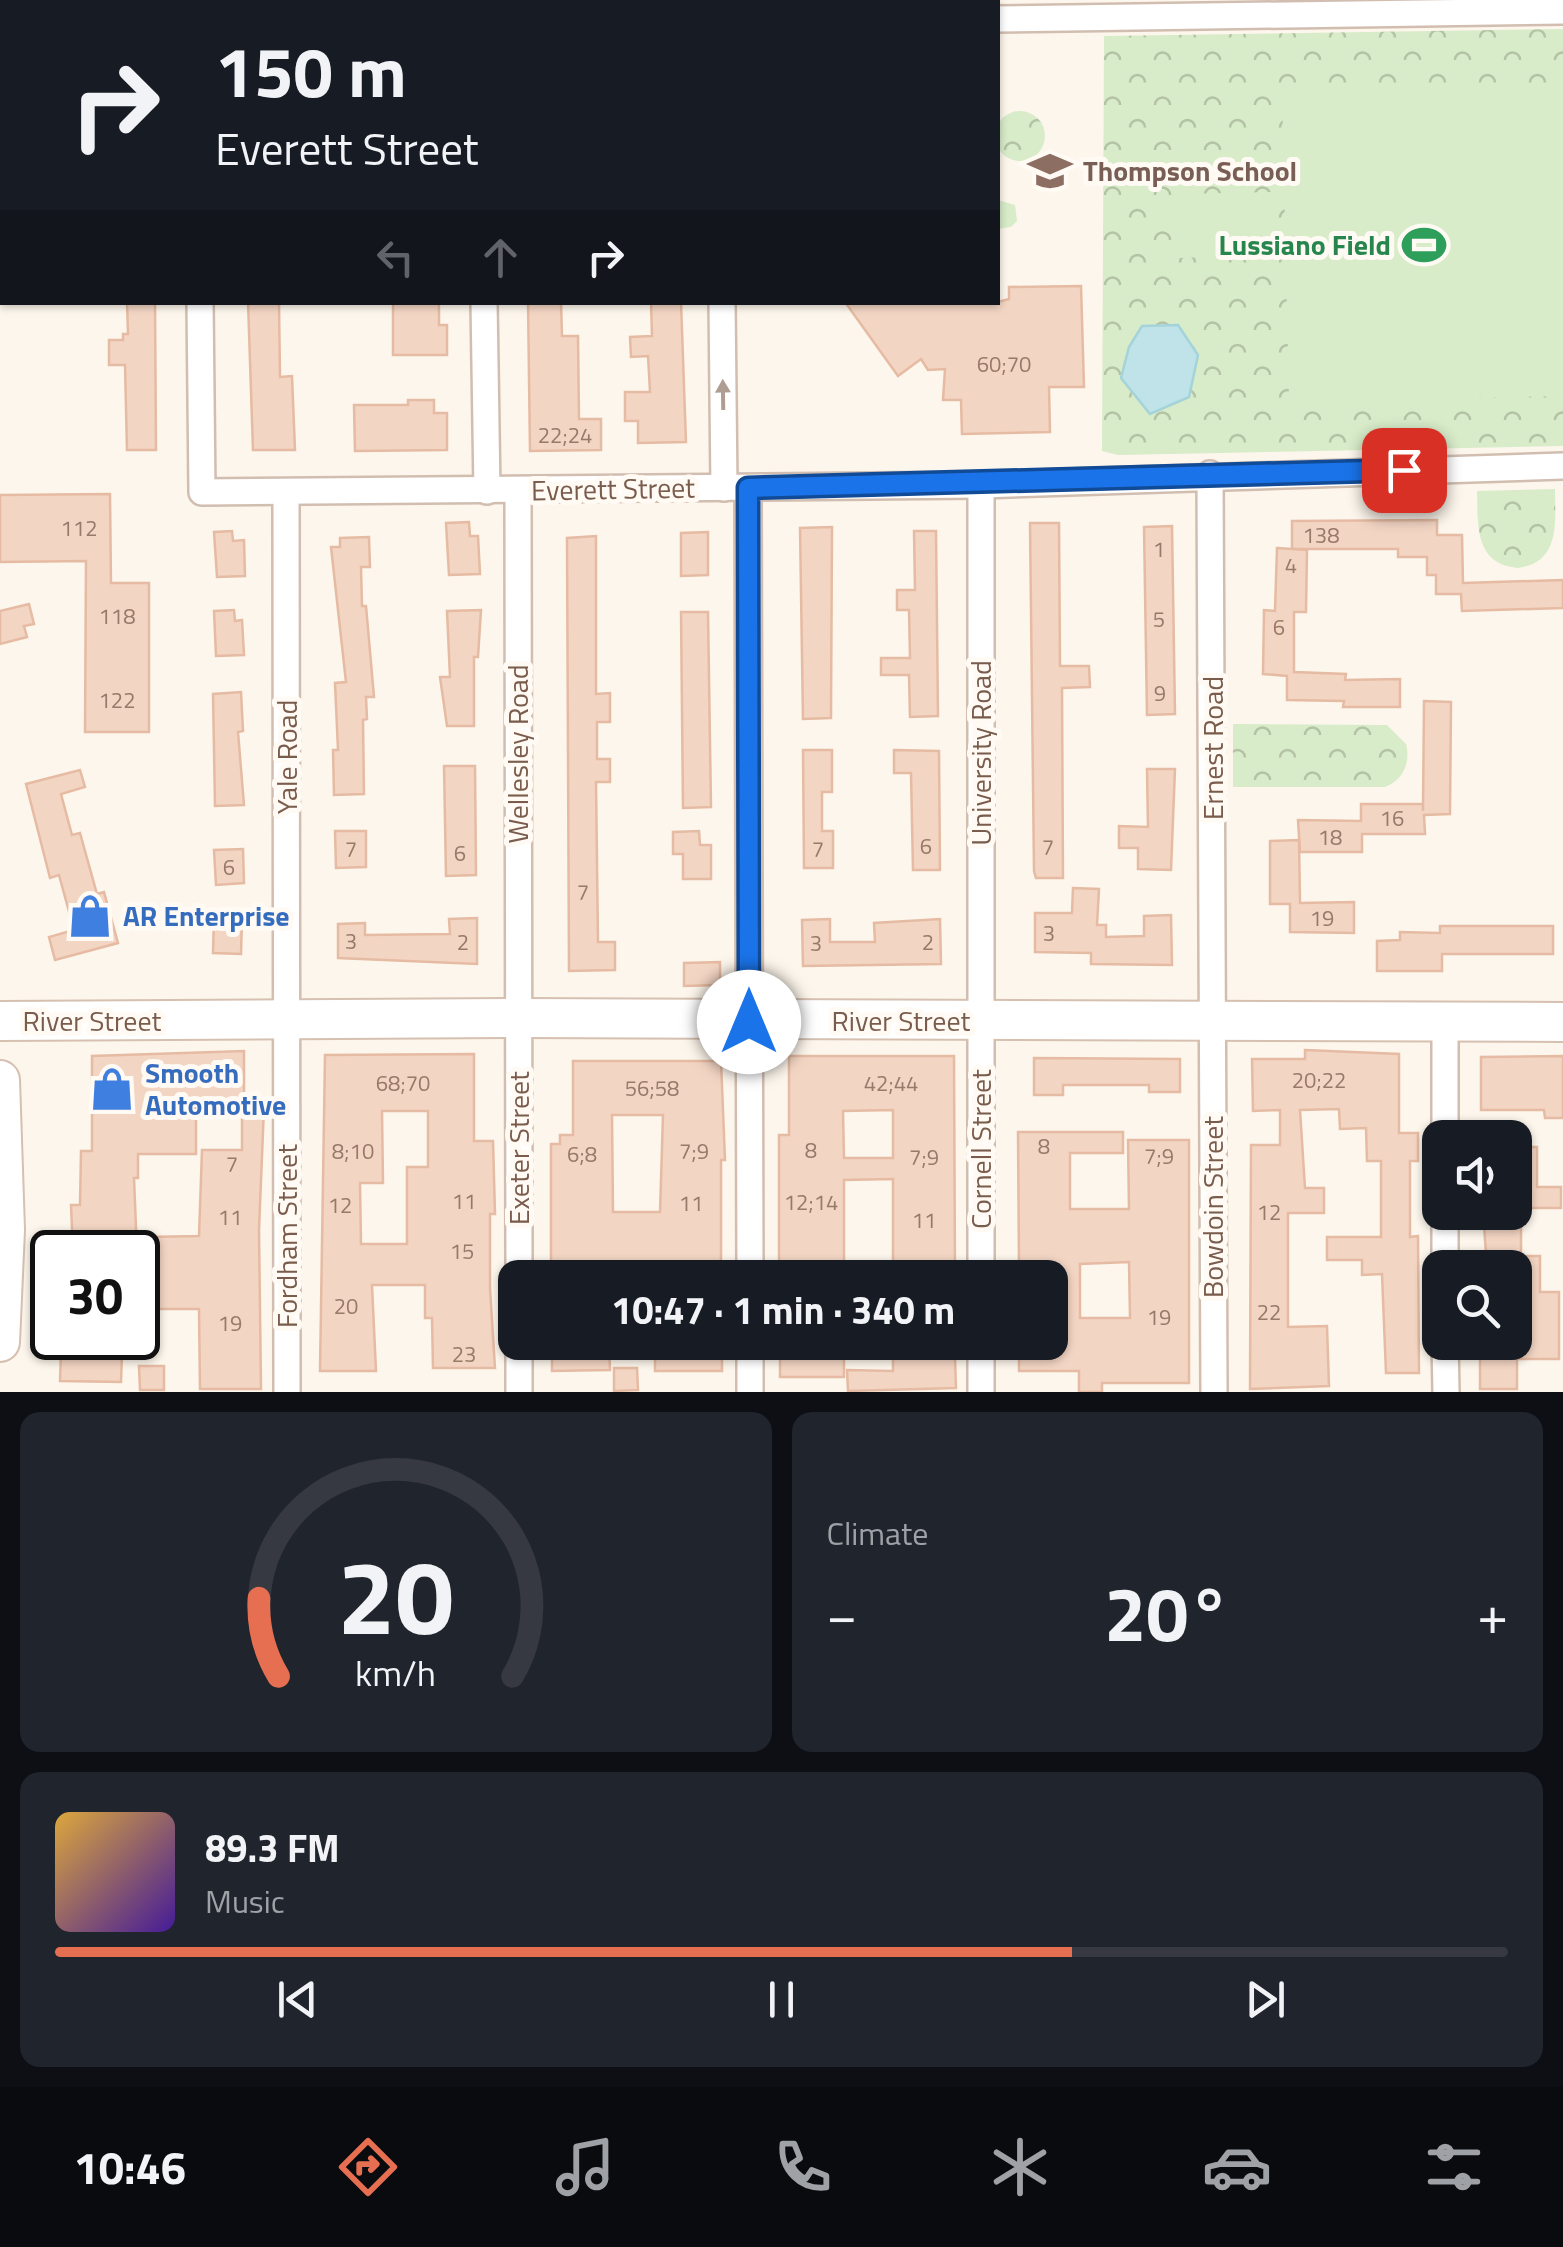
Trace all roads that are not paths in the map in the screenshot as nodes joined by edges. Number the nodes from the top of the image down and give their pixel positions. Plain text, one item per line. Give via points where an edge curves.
1 (1514, 6) edge
2 (1112, 9) edge
3 (1563, 11) edge
4 (1000, 19) edge
5 (200, 305) edge
6 (484, 305) edge
7 (722, 305) edge
8 (1563, 466) edge
9 (1210, 474) junction
10 (981, 485) junction
11 (736, 488) junction
12 (518, 490) junction
13 (488, 491) junction
14 (286, 493) junction
15 (518, 1018) junction
16 (288, 1020) junction
17 (981, 1021) junction
18 (1444, 1021) junction
19 (0, 1022) edge
20 (749, 1022) junction
21 (1213, 1022) junction
22 (1563, 1022) edge
23 (0, 1080) edge
24 (1445, 1120) edge
25 (519, 1260) edge
26 (750, 1260) edge
27 (981, 1260) edge
28 (0, 1342) edge
29 (519, 1360) edge
30 (750, 1360) edge
31 (981, 1360) edge
32 (1446, 1360) edge
33 (287, 1392) edge
34 (519, 1392) edge
35 (750, 1392) edge
36 (981, 1392) edge
37 (1214, 1392) edge
38 (1446, 1392) edge

1 - 2 street
1 - 3 street
2 - 4 street
5 - 14 street, Everett Street via 202,492
6 - 13 street
11 -> 7 street
8 - 9 street, Everett Street
9 - 10 street, Everett Street
9 - 21 street, Ernest Road
10 - 11 street, Everett Street
10 - 17 street, University Road
11 - 12 street, Everett Street
11 - 20 street
12 - 13 street, Everett Street
12 - 15 street, Wellesley Road
13 - 14 street, Everett Street
14 - 16 street, Yale Road
15 - 16 street, River Street
15 - 20 street, River Street
15 - 25 street, Exeter Street
16 - 19 street, River Street
16 - 33 street, Fordham Street
17 - 20 street, River Street
17 - 21 street, River Street
17 - 27 street, Cornell Street
18 - 21 street, River Street
18 - 22 street, River Street
18 - 24 street
20 - 26 street
21 - 37 street, Bowdoin Street
23 - 28 street
29 - 34 street
30 - 35 street
31 - 36 street
32 - 38 street

